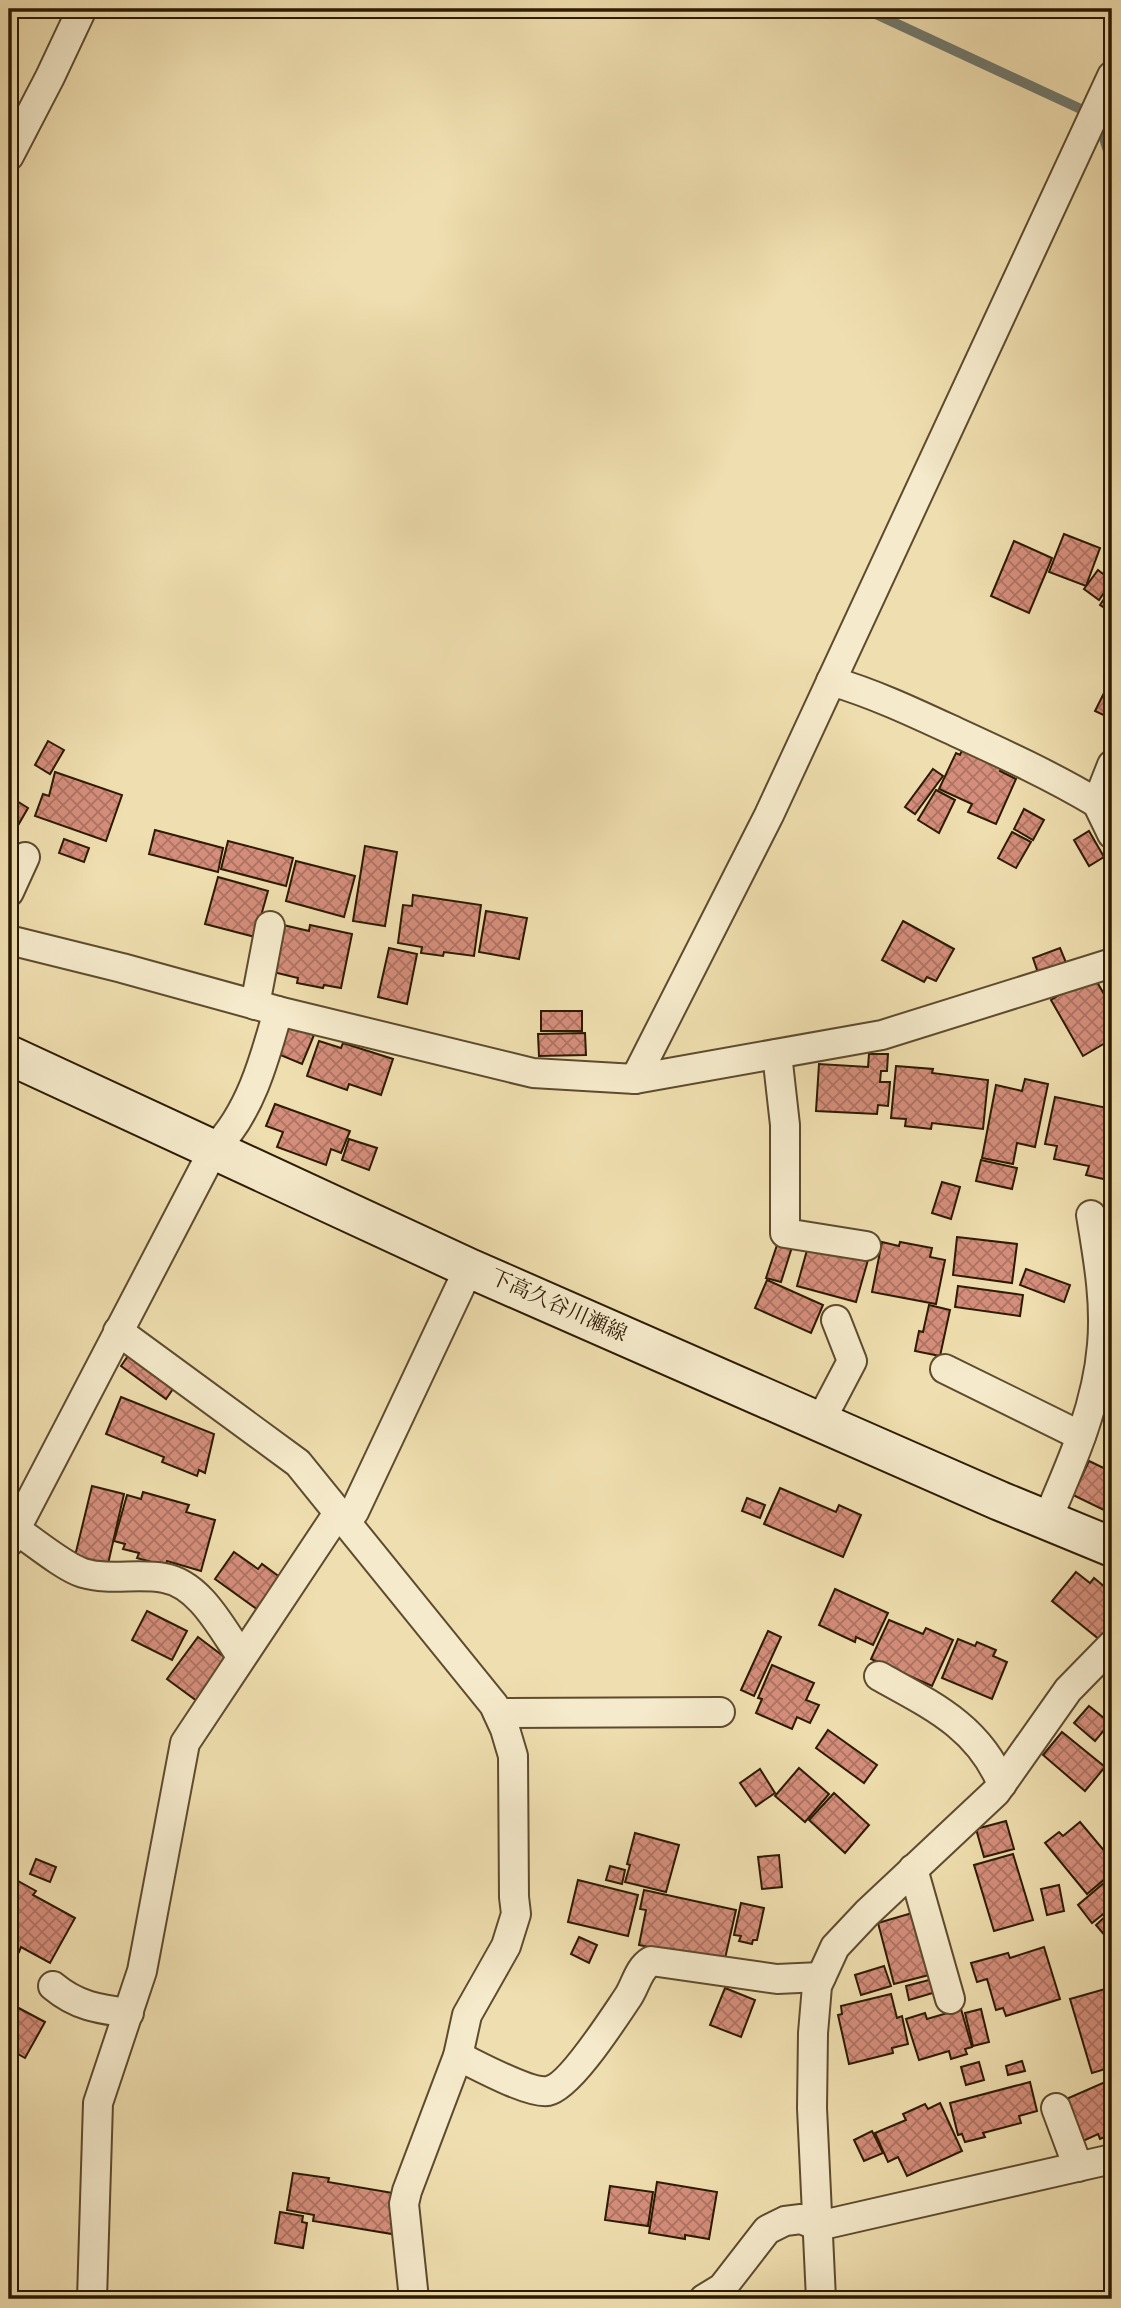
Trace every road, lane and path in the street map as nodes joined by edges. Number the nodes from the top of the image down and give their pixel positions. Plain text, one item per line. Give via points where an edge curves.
1 (82, 9) edge
2 (1112, 76) edge
3 (9, 156) edge
4 (831, 681) junction
5 (1112, 765) edge
6 (1097, 803) junction
7 (1112, 834) edge
8 (25, 857) dead end
9 (9, 892) edge
10 (270, 926) dead end
11 (9, 940) edge
12 (1112, 963) edge
13 (266, 1008) junction
14 (777, 1054) junction
15 (9, 1055) edge
16 (635, 1079) junction
17 (214, 1149) junction
18 (1091, 1215) dead end
19 (866, 1246) dead end
20 (469, 1268) junction
21 (836, 1320) dead end
22 (118, 1331) junction
23 (945, 1369) dead end
24 (820, 1422) junction
25 (1081, 1436) junction
26 (343, 1518) junction
27 (1047, 1520) junction
28 (12, 1536) edge
29 (1112, 1547) edge
30 (1112, 1645) edge
31 (241, 1656) junction
32 (879, 1676) dead end
33 (720, 1712) dead end
34 (498, 1713) junction
35 (1002, 1784) junction
36 (914, 1869) junction
37 (821, 1977) junction
38 (53, 1986) dead end
39 (950, 1999) dead end
40 (129, 2012) junction
41 (458, 2056) junction
42 (1056, 2108) dead end
43 (1112, 2159) edge
44 (1078, 2167) junction
45 (818, 2226) junction
46 (92, 2299) edge
47 (414, 2299) edge
48 (705, 2299) edge
49 (821, 2299) edge

1 - 3 street
2 - 4 street
4 - 6 street via 870,693 996,750
4 - 16 street via 769,816
5 - 6 street
6 - 7 street
8 - 9 street
10 - 13 street
11 - 13 street
12 - 14 street via 882,1035
13 - 16 street via 533,1073
13 - 17 street via 263,1068 229,1135
14 - 16 street
14 - 19 street via 785,1125 785,1233
15 - 17 main road, 下高久谷川瀬線
17 - 20 main road, 下高久谷川瀬線
17 - 22 street
18 - 25 street via 1100,1269 1102,1345
20 - 24 main road, 下高久谷川瀬線
20 - 26 street via 354,1512
21 - 24 street via 852,1361
22 - 26 street via 298,1464
22 - 28 street
23 - 25 street
24 - 27 main road, 下高久谷川瀬線
25 - 27 street
26 - 31 street via 332,1522
26 - 34 street
27 - 29 main road, 下高久谷川瀬線
28 - 31 street via 82,1573 179,1583 196,1595
30 - 35 street via 1068,1690
31 - 40 street via 185,1743 142,1971
32 - 35 street via 962,1726 986,1751
33 - 34 street
34 - 41 street via 513,1756 516,1914 506,1946 467,2015
35 - 36 street
36 - 37 street via 835,1947
36 - 39 street
37 - 41 street via 777,1979 651,1961 643,1965 632,1991 595,2045 563,2083 549,2091 531,2089
37 - 45 street via 813,2033 812,2108
38 - 40 street via 89,2007
40 - 46 street via 98,2103
41 - 47 street via 404,2204
42 - 44 street
43 - 44 street
44 - 45 street
45 - 48 street via 802,2219 767,2230 722,2288
45 - 49 street

